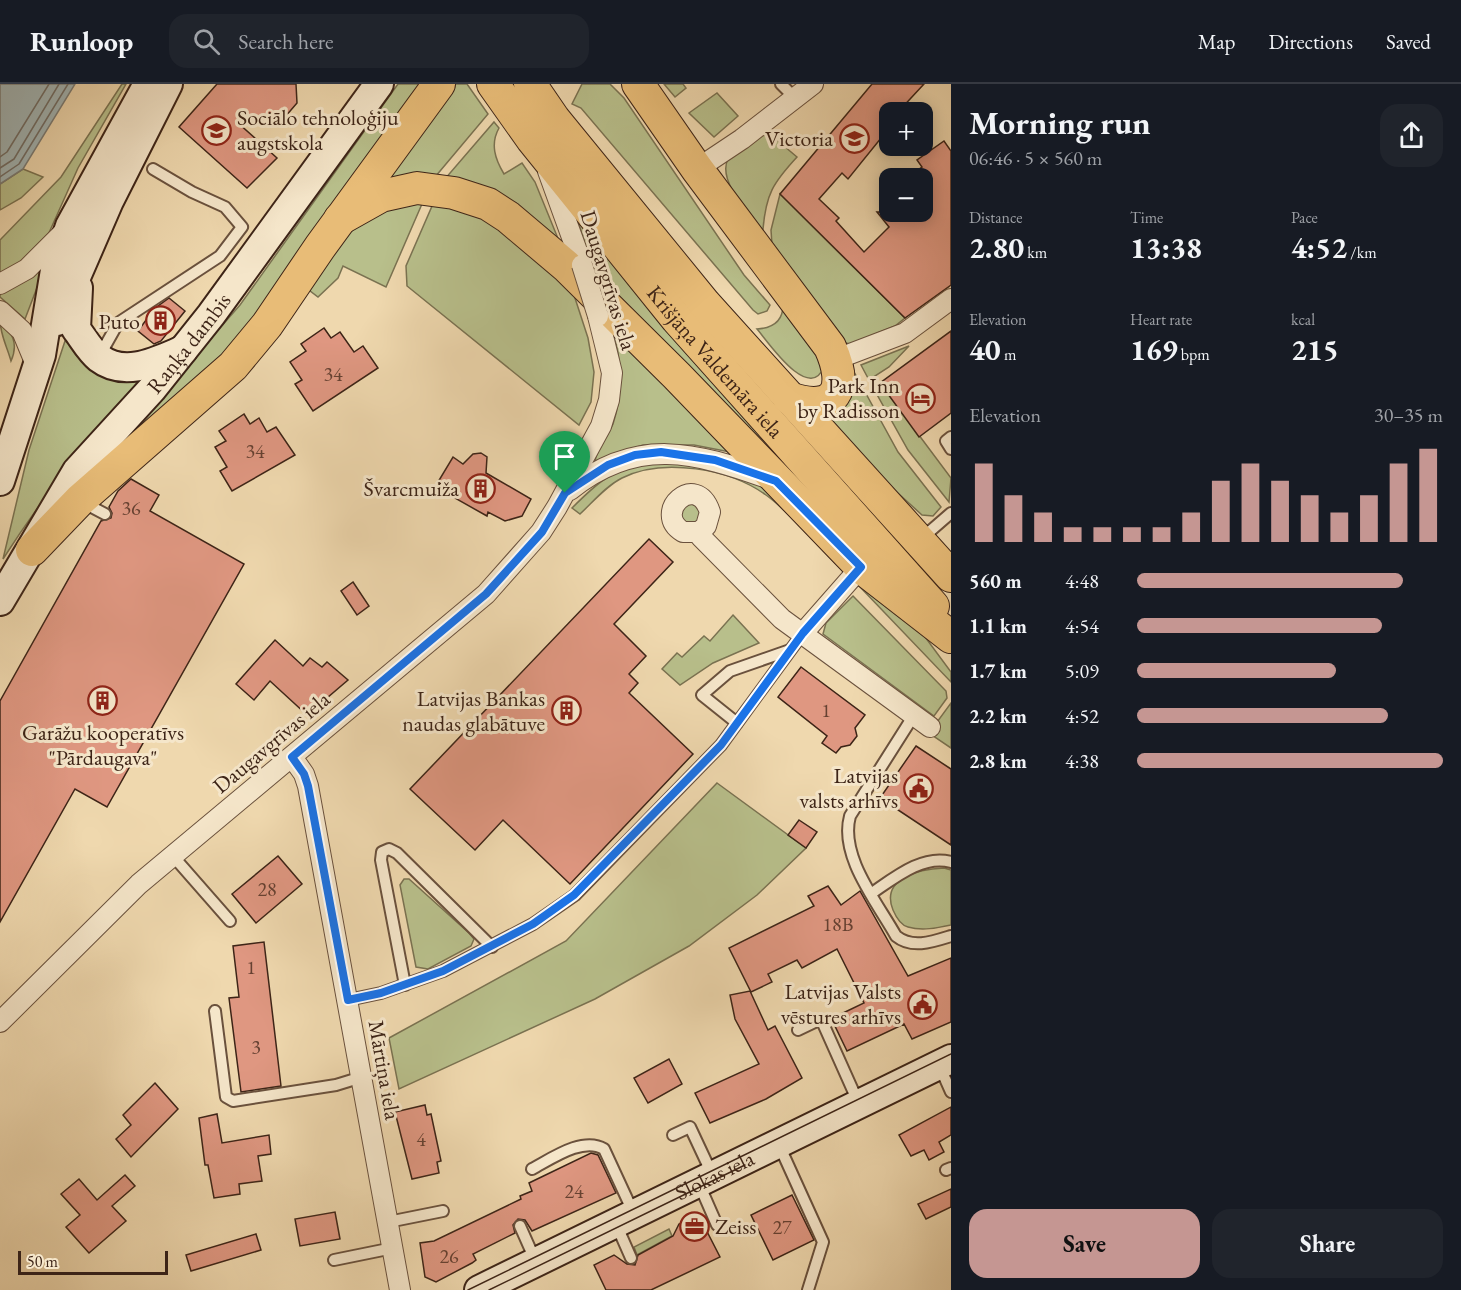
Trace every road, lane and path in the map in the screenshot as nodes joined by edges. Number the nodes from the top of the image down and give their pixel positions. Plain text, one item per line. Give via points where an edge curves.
1 (148, 84) edge
2 (168, 84) edge
3 (379, 84) edge
4 (439, 84) edge
5 (493, 84) edge
6 (530, 84) edge
7 (638, 84) edge
8 (813, 84) edge
9 (788, 91) edge
10 (541, 135) junction
11 (153, 169) dead end
12 (697, 169) junction
13 (340, 219) junction
14 (70, 225) junction
15 (80, 268) junction
16 (0, 284) edge
17 (951, 299) edge
18 (0, 311) edge
19 (184, 350) junction
20 (834, 356) junction
21 (99, 358) junction
22 (39, 362) junction
23 (789, 398) junction
24 (951, 437) edge
25 (951, 449) edge
26 (0, 481) edge
27 (776, 481) junction
28 (565, 493) junction
29 (951, 513) edge
30 (699, 532) dead end
31 (919, 542) junction
32 (32, 550) junction
33 (861, 567) junction
34 (951, 576) edge
35 (0, 601) edge
36 (951, 628) edge
37 (803, 633) junction
38 (951, 637) edge
39 (790, 650) junction
40 (922, 721) joint
41 (737, 723) junction
42 (292, 757) junction
43 (173, 856) junction
44 (951, 862) edge
45 (872, 892) junction
46 (230, 921) dead end
47 (951, 936) edge
48 (492, 947) junction
49 (405, 985) junction
50 (348, 1000) junction
51 (215, 1011) dead end
52 (0, 1022) edge
53 (798, 1030) dead end
54 (945, 1062) edge
55 (362, 1077) junction
56 (951, 1092) edge
57 (859, 1104) junction
58 (673, 1136) dead end
59 (778, 1144) junction
60 (532, 1168) dead end
61 (706, 1180) junction
62 (443, 1211) dead end
63 (625, 1219) junction
64 (388, 1222) junction
65 (717, 1225) dead end
66 (520, 1226) dead end
67 (393, 1248) junction
68 (631, 1258) dead end
69 (334, 1260) dead end
70 (536, 1262) junction
71 (400, 1290) edge
72 (479, 1290) edge
73 (808, 1290) edge

1 - 14 main road
2 - 15 main road via 112,192
3 - 19 main road, Raņķa dambis
4 - 13 main road
5 - 10 main road, Krišjāņa Valdemāra iela
6 - 10 main road, Krišjāņa Valdemāra iela
7 - 12 main road
8 - 9 street
9 - 12 street via 760,126
10 - 23 main road, Krišjāņa Valdemāra iela via 705,304
10 - 28 street, Daugavgrīvas iela, bridge via 612,373 601,426
10 - 36 main road, Krišjāņa Valdemāra iela via 677,319
11 - 21 lane via 225,207 242,226 220,256 118,323
12 - 20 main road
13 - 27 main road via 381,196 417,188 454,193 488,204 566,266
13 - 32 main road via 267,325 233,366 154,432 92,507
14 - 16 street via 27,269
14 - 22 main road via 55,270
15 - 21 main road via 76,329
15 - 22 main road
17 - 20 street via 905,333 842,357
18 - 22 street via 22,331
19 - 21 main road via 131,368
19 - 32 main road, Raņķa dambis via 77,471
20 - 23 main road via 839,380 836,395 828,403 805,404
22 - 26 main road
23 - 31 main road, Krišjāņa Valdemāra iela
24 - 25 lane via 946,441
27 - 28 street, Daugavgrīvas iela via 715,460 661,452 635,455 608,465
27 - 33 main road
28 - 42 street, Daugavgrīvas iela via 542,532 486,594
29 - 31 lane
30 - 37 street via 782,619
31 - 34 main road, Krišjāņa Valdemāra iela
32 - 35 main road, Raņķa dambis
33 - 37 street
33 - 38 main road
37 - 39 lane
37 - 40 street
39 - 41 lane
39 - 41 lane via 730,671 702,695
40 - 45 lane via 850,816 846,831 859,871
41 - 48 lane via 721,745 574,895
42 - 43 street, Daugavgrīvas iela
42 - 50 street, Mārtiņa iela via 308,786
43 - 46 lane
43 - 52 street, Daugavgrīvas iela via 139,884
44 - 45 lane via 939,859 919,865
45 - 47 lane via 896,936 905,943
48 - 49 lane
48 - 49 lane via 397,853 389,849 382,852
49 - 50 lane
50 - 55 street, Mārtiņa iela
51 - 55 lane via 226,1097 233,1101
53 - 57 lane via 821,1019
54 - 56 lane
54 - 57 main road, Slokas iela
55 - 64 street, Mārtiņa iela
57 - 59 main road, Slokas iela
58 - 61 lane via 690,1127
59 - 61 main road, Slokas iela
59 - 73 lane via 823,1242
60 - 63 lane via 581,1146 596,1144 604,1149
61 - 63 main road, Slokas iela
61 - 65 lane
62 - 64 lane
63 - 68 lane
63 - 70 main road, Slokas iela
64 - 67 street, Mārtiņa iela
66 - 70 lane
67 - 69 lane
67 - 71 street, Mārtiņa iela
70 - 72 main road, Slokas iela

